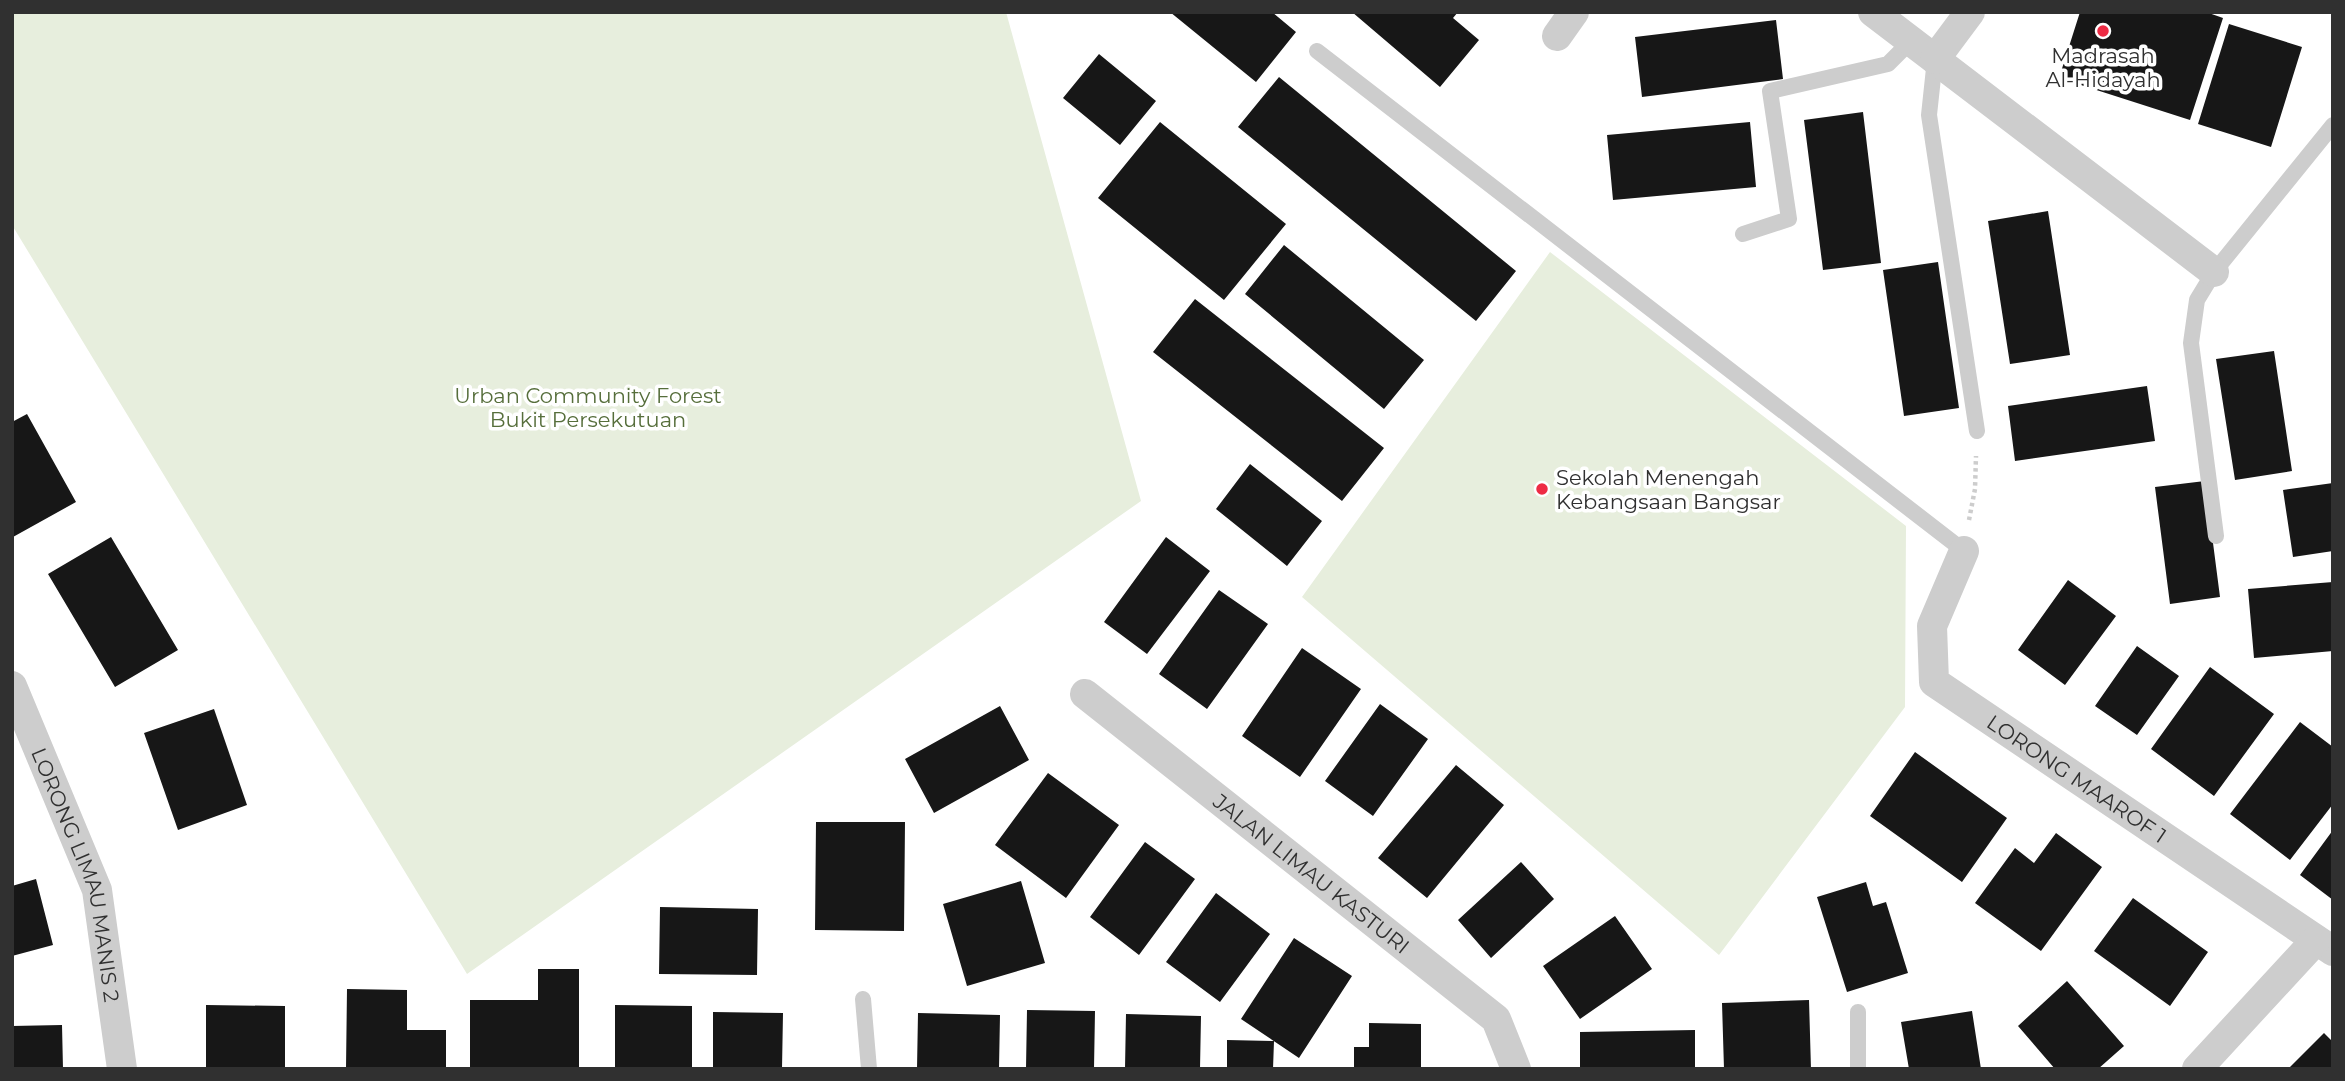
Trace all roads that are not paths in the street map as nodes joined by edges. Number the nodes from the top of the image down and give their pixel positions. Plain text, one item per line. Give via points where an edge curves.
1 (1873, 12) edge
2 (1970, 12) edge
3 (1923, 50) junction
4 (1317, 51) dead end
5 (2333, 125) edge
6 (1743, 234) dead end
7 (2214, 272) junction
8 (1977, 431) road end
9 (2216, 536) dead end
10 (1964, 551) joint
11 (12, 686) edge
12 (1085, 694) dead end
13 (2324, 945) edge
14 (863, 999) dead end
15 (1858, 1012) dead end
16 (122, 1069) edge
17 (869, 1069) edge
18 (1516, 1069) edge
19 (1858, 1069) edge
20 (2197, 1069) edge

1 - 3 street
2 - 3 street
3 - 6 lane via 1888,64 1770,92 1789,219
3 - 7 street
3 - 8 lane
4 - 10 lane
5 - 7 lane
7 - 9 lane via 2197,300 2191,344
10 - 13 street, LORONG MAAROF 1 via 1932,626 1934,682
11 - 16 street, LORONG LIMAU MANIS 2 via 97,890
12 - 18 street, JALAN LIMAU KASTURI via 1496,1019
13 - 20 street
14 - 17 lane
15 - 19 lane

